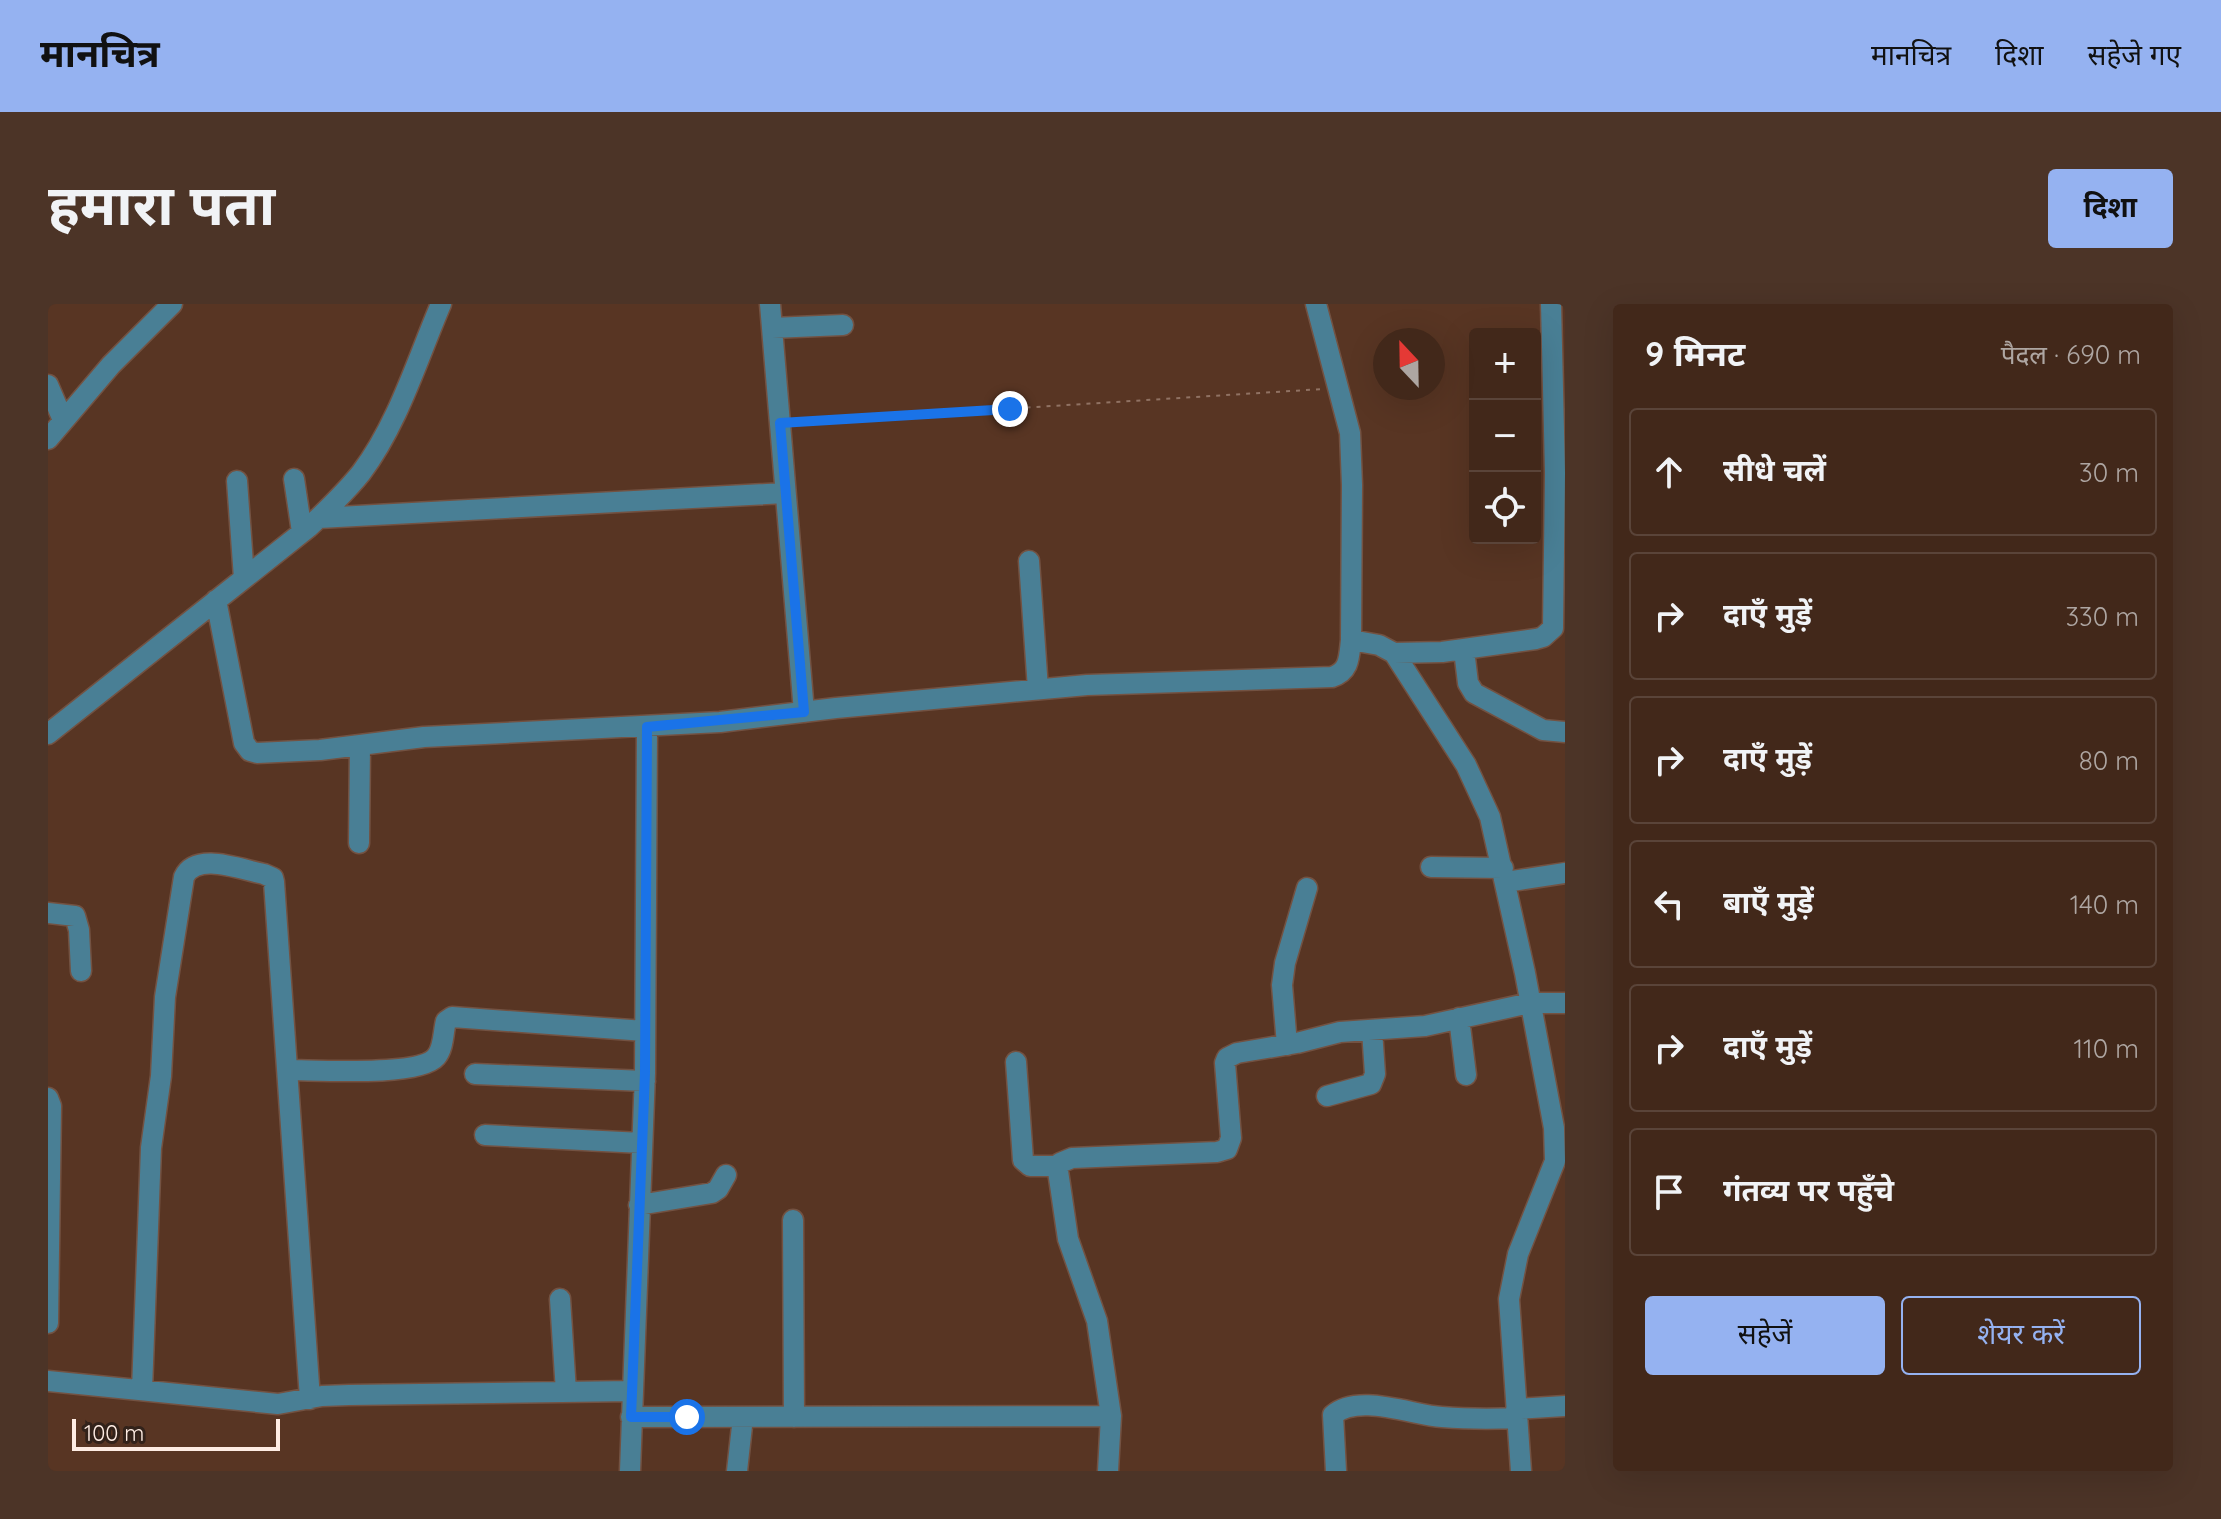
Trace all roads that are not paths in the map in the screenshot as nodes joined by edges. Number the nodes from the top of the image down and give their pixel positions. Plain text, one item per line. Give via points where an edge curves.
1 (172, 304) edge
2 (441, 304) edge
3 (770, 304) edge
4 (1316, 304) edge
5 (1551, 304) edge
6 (843, 325) dead end
7 (772, 328) junction
8 (48, 385) edge
9 (63, 420) junction
10 (48, 439) edge
11 (294, 479) dead end
12 (237, 481) dead end
13 (785, 493) junction
14 (319, 518) junction
15 (302, 532) junction
16 (1560, 534) edge
17 (1029, 561) dead end
18 (244, 578) junction
19 (216, 600) junction
20 (1351, 640) junction
21 (1464, 650) junction
22 (1394, 653) junction
23 (1038, 689) junction
24 (804, 712) junction
25 (647, 727) junction
26 (1565, 732) edge
27 (48, 734) edge
28 (360, 745) junction
29 (359, 843) dead end
30 (1431, 867) dead end
31 (1565, 873) edge
32 (1504, 875) junction
33 (1307, 888) dead end
34 (48, 913) edge
35 (81, 971) dead end
36 (1530, 1003) junction
37 (1565, 1003) edge
38 (1459, 1018) junction
39 (1372, 1030) junction
40 (645, 1031) junction
41 (1287, 1045) junction
42 (1016, 1062) dead end
43 (288, 1070) junction
44 (475, 1074) dead end
45 (1466, 1075) dead end
46 (645, 1081) junction
47 (1327, 1096) dead end
48 (48, 1098) edge
49 (485, 1135) dead end
50 (642, 1143) junction
51 (1058, 1166) junction
52 (726, 1175) dead end
53 (639, 1205) junction
54 (793, 1220) dead end
55 (560, 1299) dead end
56 (48, 1323) edge
57 (48, 1381) edge
58 (142, 1390) junction
59 (632, 1391) junction
60 (566, 1392) junction
61 (310, 1399) junction
62 (1565, 1406) edge
63 (1517, 1413) junction
64 (1111, 1416) junction
65 (631, 1417) junction
66 (743, 1417) junction
67 (794, 1417) junction
68 (630, 1471) edge
69 (737, 1471) edge
70 (1108, 1471) edge
71 (1336, 1471) edge
72 (1521, 1471) edge

1 - 9 street
2 - 14 street via 378,446
3 - 7 street
4 - 20 street via 1350,433
5 - 16 street
6 - 7 street
7 - 13 street
8 - 9 street
9 - 10 street
11 - 15 street
12 - 18 street
13 - 14 street
13 - 24 street
14 - 15 street
15 - 18 street
16 - 21 street via 1549,633
17 - 23 street
18 - 19 street
19 - 27 street
19 - 28 street via 246,748 266,753
20 - 22 street
20 - 23 street via 1347,665 1332,677
21 - 22 street
21 - 26 street via 1474,693 1543,730
22 - 32 street via 1466,765 1490,817
23 - 24 street
24 - 25 street
25 - 28 street
25 - 40 street
28 - 29 street
30 - 32 street
31 - 32 street
32 - 36 street
33 - 41 street via 1282,985
34 - 35 street via 75,916
36 - 37 street
36 - 38 street
36 - 63 street via 1555,1161 1512,1278 1509,1320
38 - 39 street
38 - 45 street
39 - 41 street
39 - 47 street via 1371,1084
40 - 43 street via 452,1017 446,1021 441,1050 422,1066
40 - 46 street
41 - 51 street via 1227,1058 1231,1138 1222,1151 1072,1158
42 - 51 street via 1023,1160 1030,1166
43 - 58 street via 273,878 204,863 191,867 184,877 165,997 151,1148
43 - 61 street
44 - 46 street
46 - 50 street
48 - 56 street
49 - 50 street
50 - 53 street
51 - 64 street via 1068,1239 1097,1321
52 - 53 street via 712,1193
53 - 59 street
54 - 67 street
55 - 60 street
57 - 58 street
58 - 61 street via 278,1404
59 - 60 street
59 - 65 street
60 - 61 street
62 - 63 street
63 - 71 street via 1473,1419 1374,1406 1345,1408 1333,1415 1332,1422
63 - 72 street
64 - 67 street
64 - 70 street
65 - 66 street
65 - 68 street
66 - 67 street
66 - 69 street

